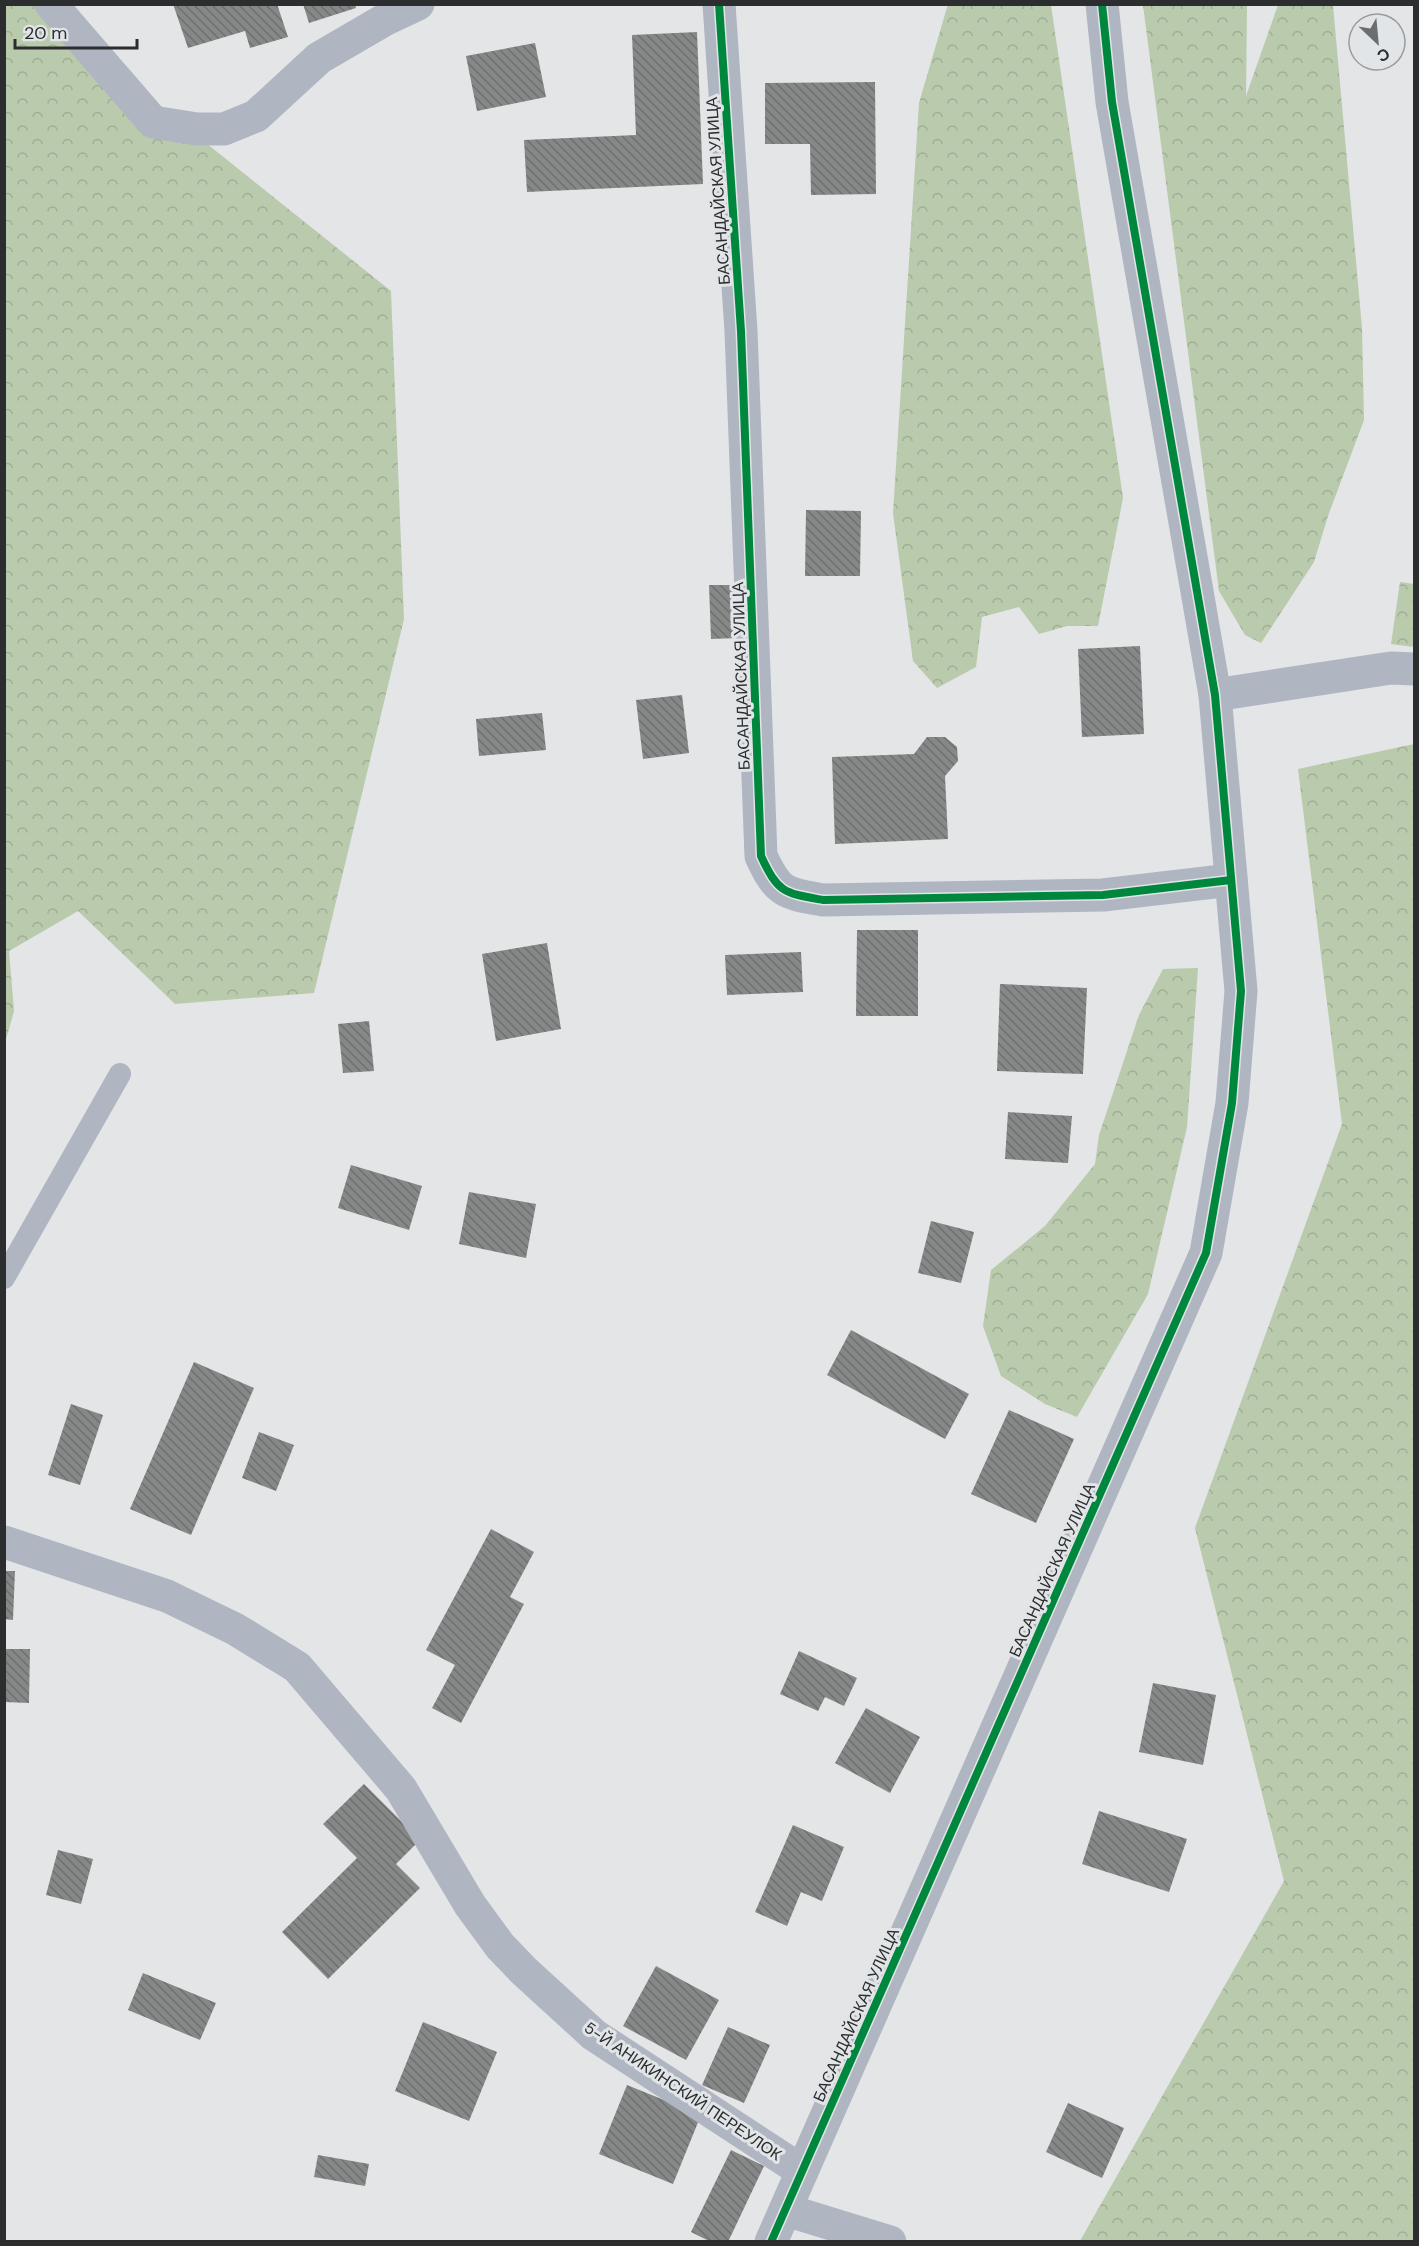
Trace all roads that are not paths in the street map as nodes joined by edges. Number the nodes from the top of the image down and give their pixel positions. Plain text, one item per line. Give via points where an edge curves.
1 (51, 4) edge
2 (418, 4) edge
3 (719, 4) edge
4 (1102, 4) edge
5 (1414, 669) edge
6 (1215, 695) junction
7 (1232, 880) junction
8 (120, 1074) dead end
9 (4, 1278) edge
10 (4, 1542) edge
11 (802, 2172) junction
12 (786, 2210) junction
13 (771, 2241) edge
14 (890, 2241) edge

1 - 2 street via 153,122 197,129 224,129 256,116 319,58
3 - 7 street, БАСАНДАЙСКАЯ УЛИЦА via 741,331 761,856 772,879 790,894 823,900 1103,896
4 - 6 street, БАСАНДАЙСКАЯ УЛИЦА via 1112,102
5 - 6 street via 1391,668
6 - 7 street, БАСАНДАЙСКАЯ УЛИЦА
7 - 11 street, БАСАНДАЙСКАЯ УЛИЦА via 1241,991 1232,1102 1206,1253
8 - 9 lane
10 - 11 street, 5-Й АНИКИНСКИЙ ПЕРЕУЛОК via 167,1596 235,1629 297,1667 400,1789 470,1905 524,1971 594,2035
11 - 12 street, БАСАНДАЙСКАЯ УЛИЦА
12 - 13 street, БАСАНДАЙСКАЯ УЛИЦА
12 - 14 street

